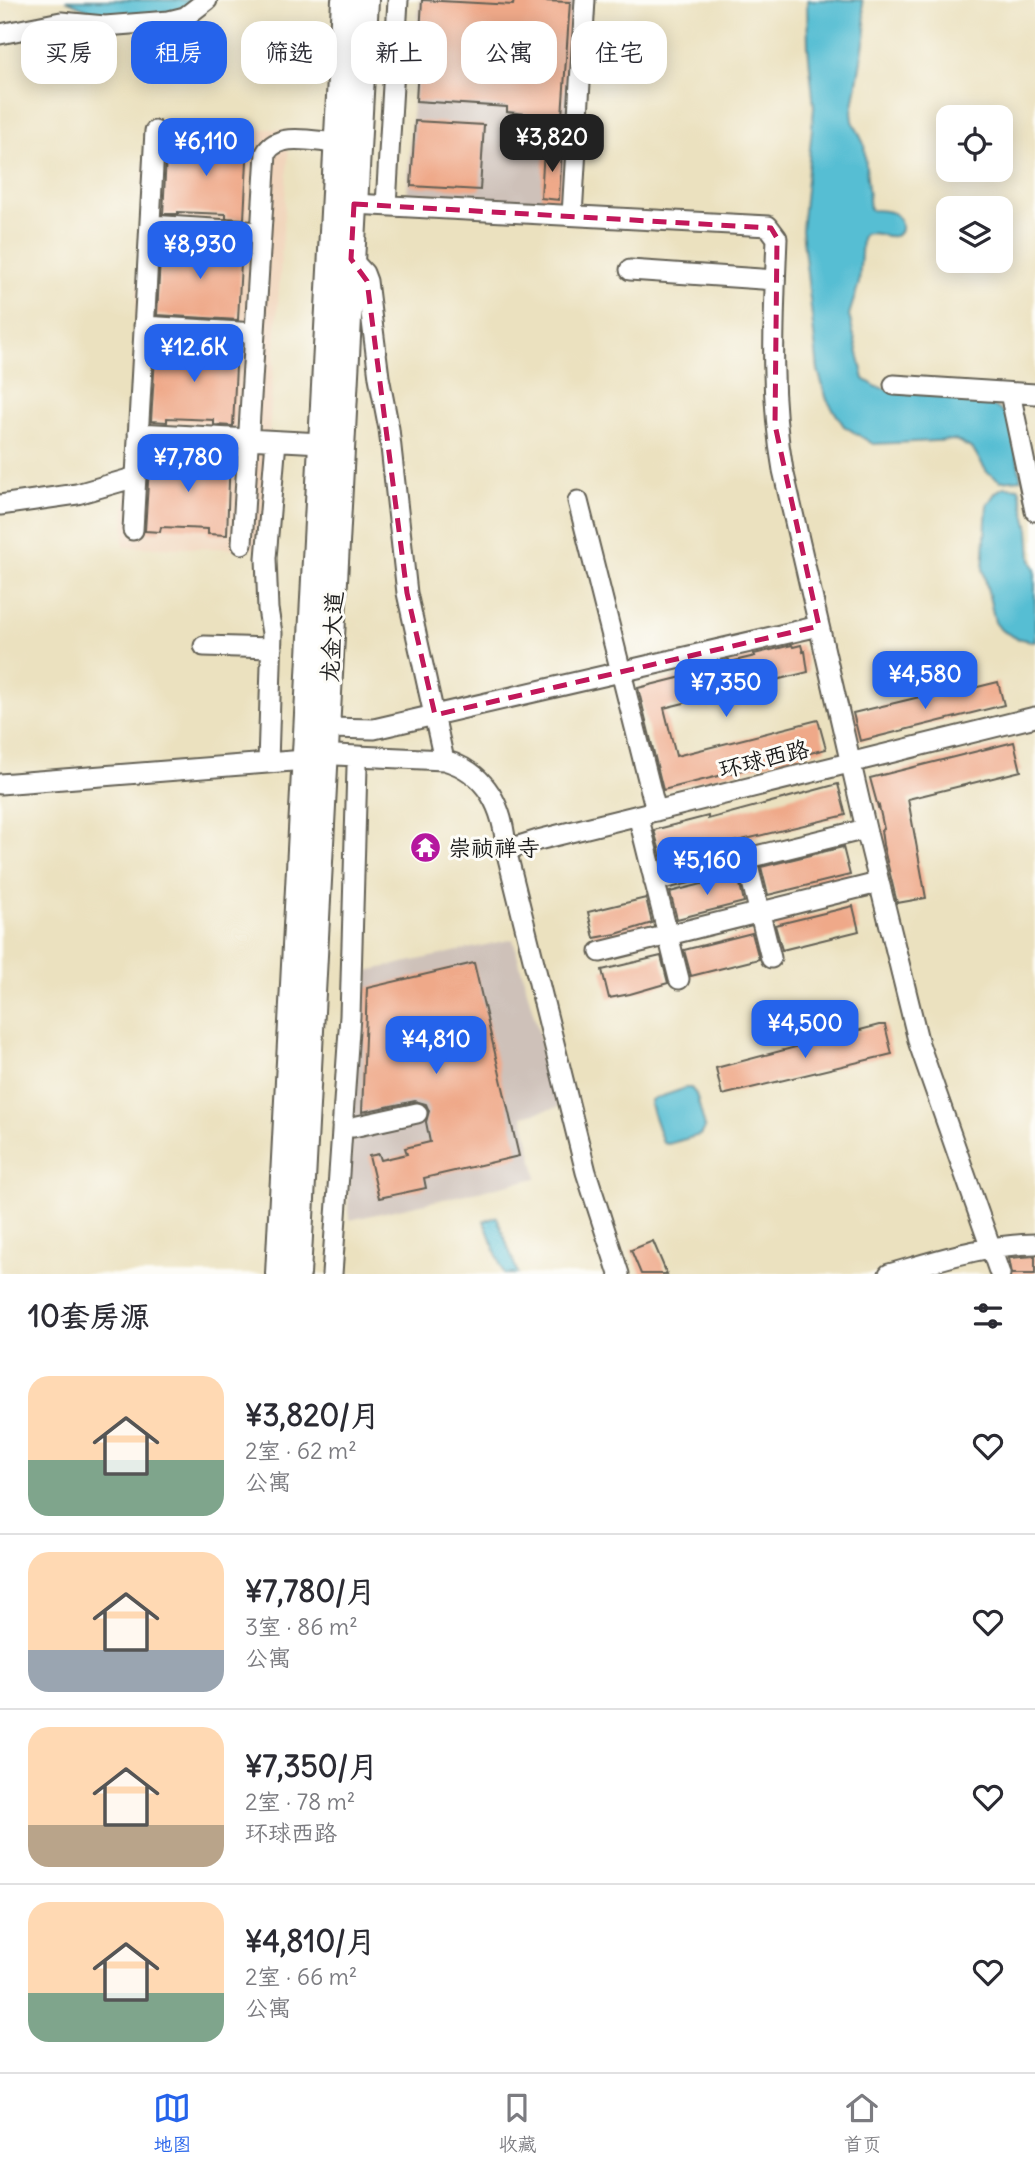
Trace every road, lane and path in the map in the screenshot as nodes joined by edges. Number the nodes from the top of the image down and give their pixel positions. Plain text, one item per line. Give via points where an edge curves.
1 (207, 0) edge
2 (344, 0) edge
3 (366, 0) edge
4 (398, 0) edge
5 (585, 0) edge
6 (0, 34) edge
7 (155, 131) dead end
8 (337, 143) junction
9 (354, 204) junction
10 (386, 205) junction
11 (572, 215) junction
12 (150, 225) junction
13 (261, 232) junction
14 (351, 260) junction
15 (630, 270) dead end
16 (775, 280) junction
17 (144, 327) junction
18 (255, 333) junction
19 (894, 385) dead end
20 (1010, 393) junction
21 (1035, 394) edge
22 (138, 433) junction
23 (248, 439) junction
24 (276, 441) junction
25 (321, 443) junction
26 (136, 477) junction
27 (1032, 486) edge
28 (578, 501) dead end
29 (0, 505) edge
30 (1035, 511) edge
31 (133, 530) dead end
32 (242, 544) dead end
33 (819, 626) junction
34 (204, 646) dead end
35 (272, 648) junction
36 (622, 671) junction
37 (435, 715) junction
38 (1035, 718) edge
39 (327, 728) junction
40 (313, 760) junction
41 (444, 760) junction
42 (268, 763) junction
43 (850, 763) junction
44 (357, 767) junction
45 (0, 783) edge
46 (647, 813) junction
47 (866, 829) junction
48 (506, 850) junction
49 (746, 858) junction
50 (654, 881) junction
51 (878, 883) junction
52 (760, 913) junction
53 (668, 936) junction
54 (600, 952) dead end
55 (771, 958) dead end
56 (679, 979) dead end
57 (418, 1113) dead end
58 (342, 1126) junction
59 (1035, 1244) edge
60 (990, 1247) junction
61 (278, 1274) edge
62 (298, 1274) edge
63 (332, 1274) edge
64 (619, 1274) edge
65 (889, 1274) edge
66 (1000, 1274) edge

1 - 6 street via 185,17 169,21 105,26 61,22
2 - 8 main road, 龙金大道
3 - 9 main road, 龙金大道
4 - 10 street
5 - 11 street
7 - 12 street
8 - 13 street via 281,140 268,149
8 - 25 main road, 龙金大道
9 - 10 street
9 - 14 main road, 龙金大道
10 - 11 street
11 - 16 street via 768,226 777,238
12 - 13 street
12 - 17 street
13 - 18 street
14 - 37 street via 367,281 407,593
14 - 39 main road, 龙金大道
15 - 16 street
16 - 33 street via 775,425
17 - 18 street
17 - 22 street
18 - 23 street
19 - 20 street
20 - 21 street
20 - 27 street
22 - 23 street
22 - 26 street
23 - 24 street
23 - 32 street
24 - 25 street
24 - 35 street via 266,558
25 - 40 main road, 龙金大道
26 - 29 street via 77,494
26 - 31 street
27 - 30 street
28 - 36 street
33 - 36 street
33 - 43 street
34 - 35 street
35 - 42 street
36 - 37 street
36 - 46 street
37 - 39 street via 374,729
37 - 41 street
38 - 43 street, 环球西路
39 - 40 main road, 龙金大道
40 - 41 street
40 - 42 street
40 - 44 street
40 - 61 main road, 龙金大道
40 - 62 main road, 龙金大道
41 - 48 street via 468,769 488,789 505,826
42 - 45 street
43 - 46 street, 环球西路
43 - 47 street
44 - 48 street via 443,771 462,778 479,795
44 - 58 street
46 - 48 street, 环球西路
46 - 50 street
47 - 49 street
47 - 51 street
48 - 64 street via 586,1172
49 - 50 street
49 - 52 street
50 - 53 street
51 - 52 street
51 - 60 street via 919,1044
52 - 53 street
52 - 55 street
53 - 54 street
53 - 56 street
57 - 58 street
58 - 63 street
59 - 60 street
60 - 65 street
60 - 66 street

